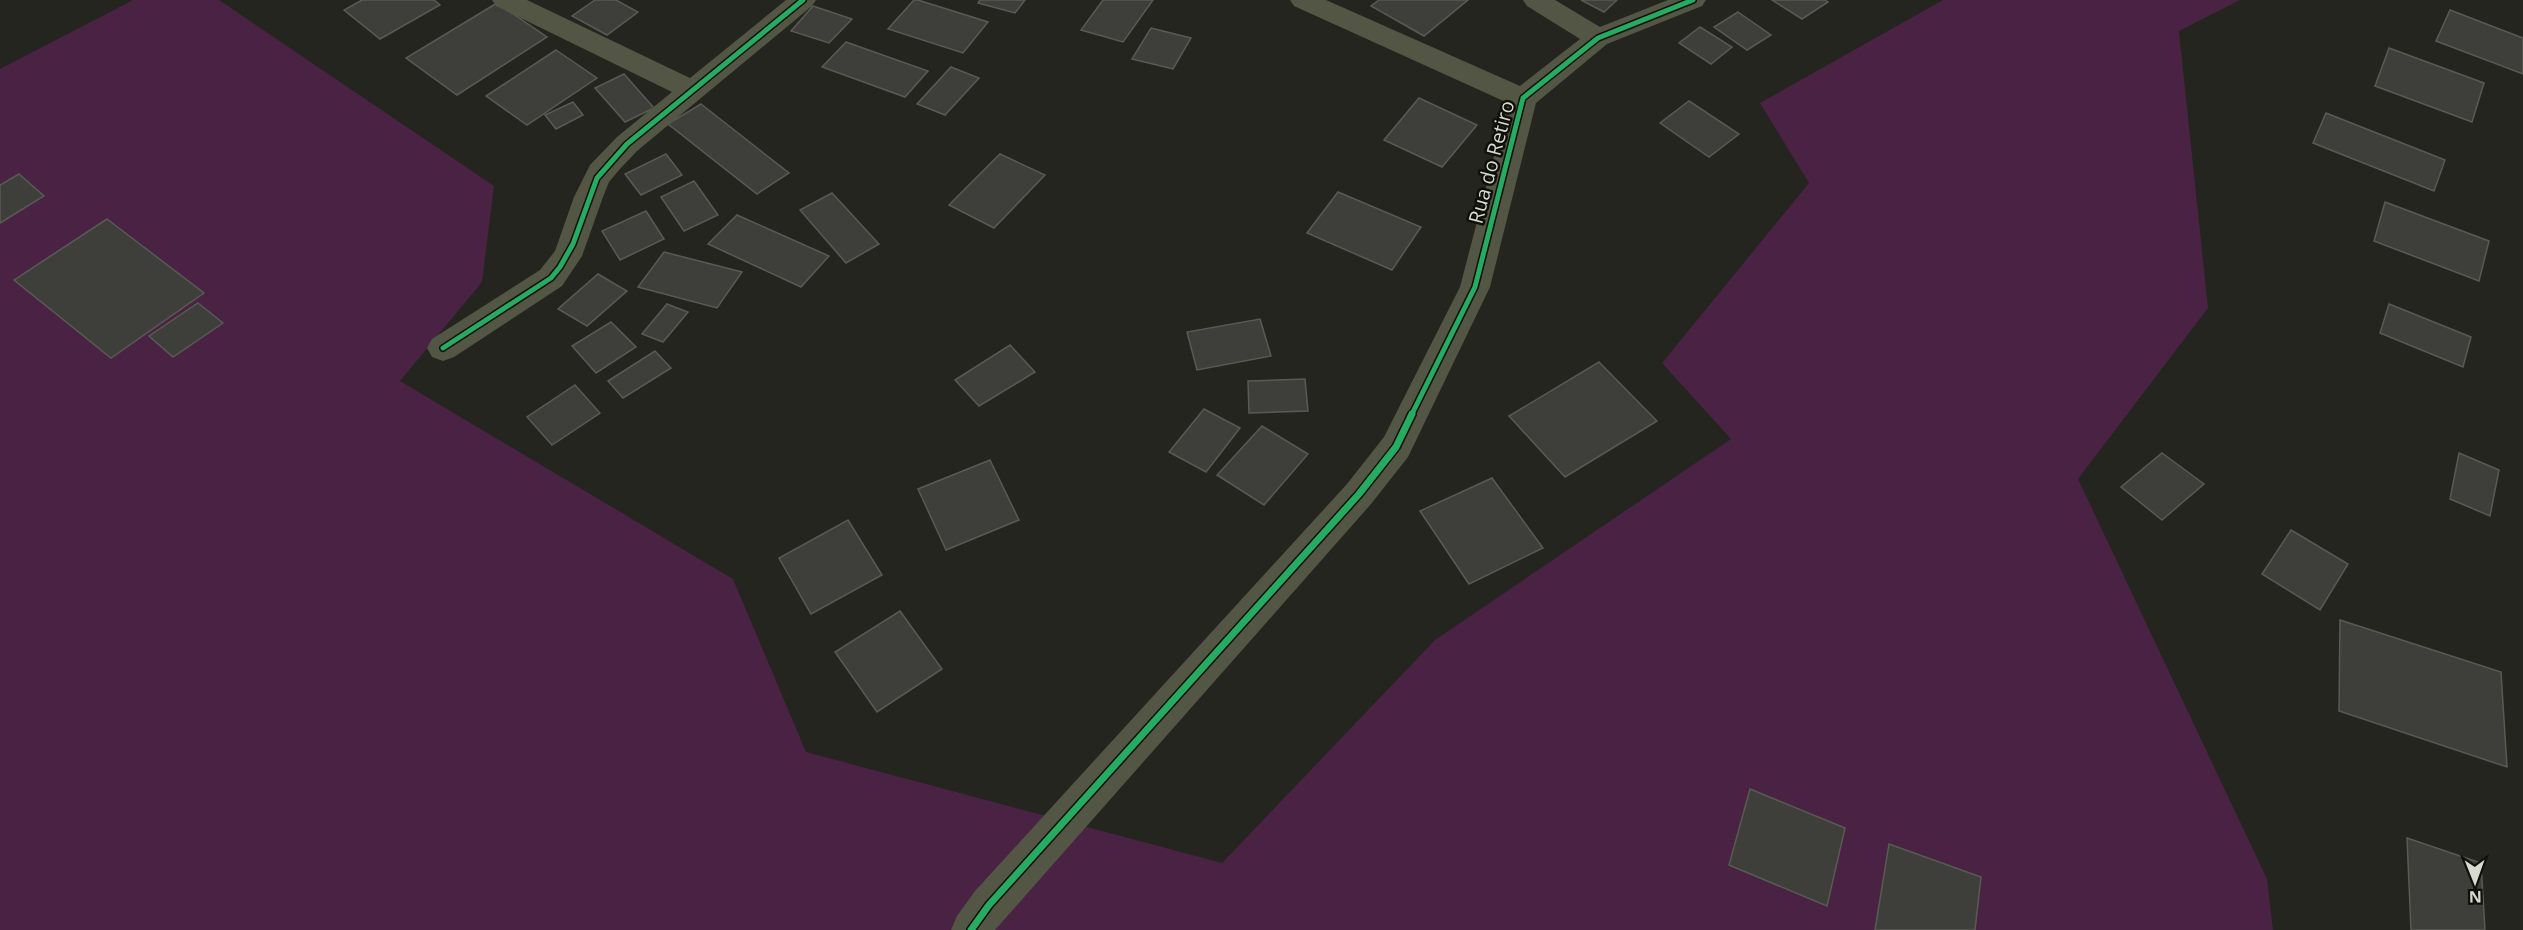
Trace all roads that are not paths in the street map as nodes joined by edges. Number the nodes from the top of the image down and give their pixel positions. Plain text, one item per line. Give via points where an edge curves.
1 (505, 0) edge
2 (803, 0) edge
3 (1303, 0) edge
4 (1536, 0) edge
5 (1693, 0) edge
6 (1598, 38) junction
7 (694, 91) junction
8 (1522, 99) junction
9 (443, 348) dead end
10 (970, 930) edge

1 - 7 street
2 - 7 street
3 - 8 street
4 - 6 street
5 - 6 street, Rua do Retiro
6 - 8 street, Rua do Retiro
7 - 9 street via 607,164 594,183 565,264 550,278
8 - 10 street, Rua do Retiro via 1475,286 1396,447 1359,495

